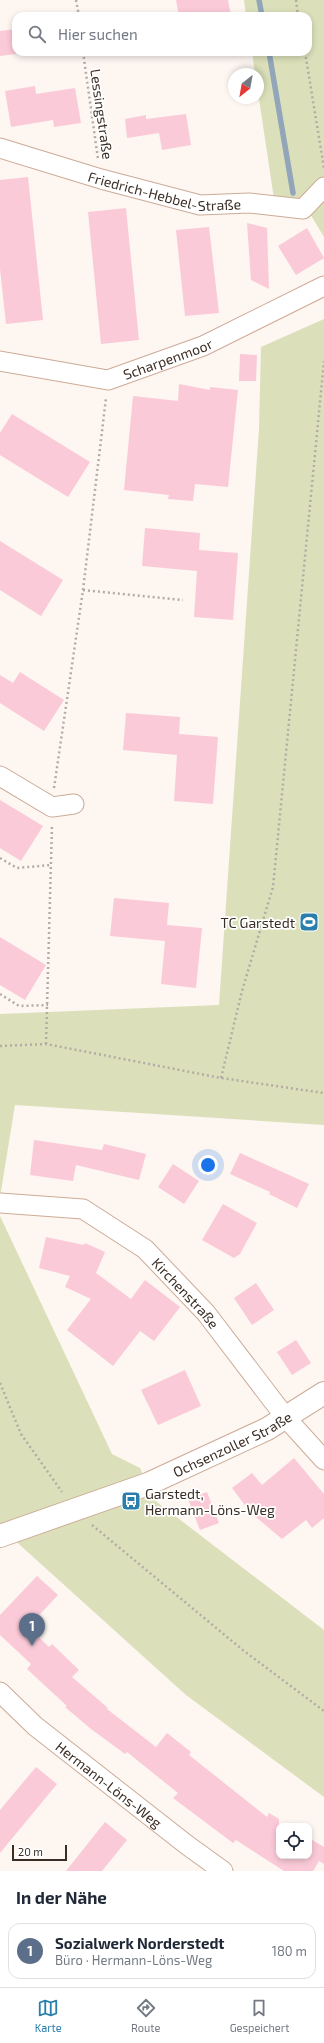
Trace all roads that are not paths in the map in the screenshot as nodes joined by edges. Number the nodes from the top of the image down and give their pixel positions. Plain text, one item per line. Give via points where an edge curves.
1 (0, 148) edge
2 (324, 187) edge
3 (324, 286) edge
4 (0, 361) edge
5 (0, 776) edge
6 (74, 804) dead end
7 (0, 1203) edge
8 (324, 1393) edge
9 (286, 1418) junction
10 (324, 1460) edge
11 (0, 1536) edge
12 (0, 1692) edge
13 (223, 1871) edge

1 - 2 street, Friedrich-Hebbel-Straße via 101,179 200,205 249,203 303,209
3 - 4 street, Scharpenmoor via 203,346 108,380
5 - 6 street via 52,807
7 - 9 street, Kirchenstraße via 83,1209 145,1249 206,1313
8 - 9 street, Ochsenzoller Straße
9 - 10 street, Kirchenstraße
9 - 11 street, Ochsenzoller Straße via 148,1484
12 - 13 street, Hermann-Löns-Weg via 35,1726

